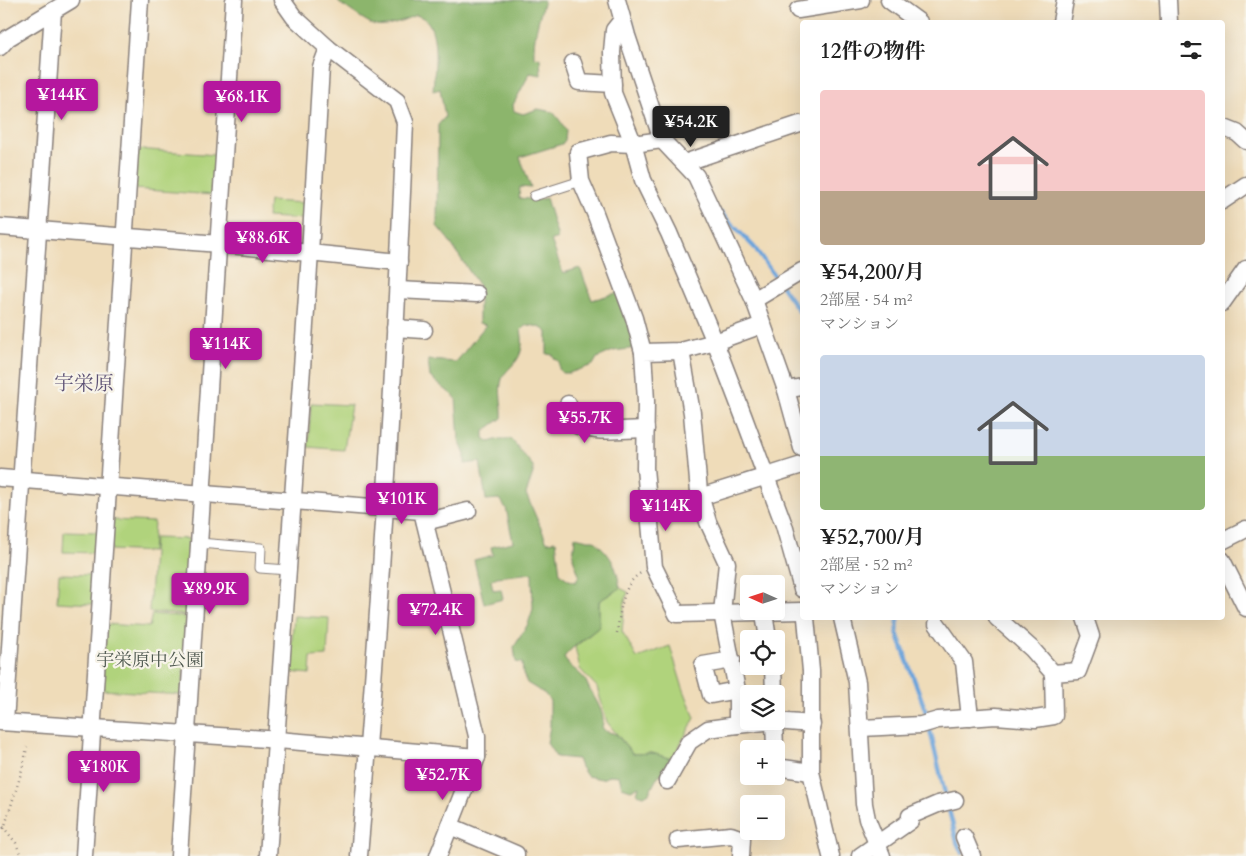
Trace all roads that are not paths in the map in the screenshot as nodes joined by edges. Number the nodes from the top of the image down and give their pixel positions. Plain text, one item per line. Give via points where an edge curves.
1 (71, 0) edge
2 (140, 0) edge
3 (234, 0) edge
4 (282, 0) edge
5 (617, 0) edge
6 (861, 0) edge
7 (889, 0) edge
8 (1065, 0) edge
9 (1168, 0) edge
10 (53, 11) junction
11 (799, 11) edge
12 (622, 20) junction
13 (916, 20) edge
14 (1061, 20) edge
15 (1169, 20) edge
16 (0, 47) edge
17 (328, 48) junction
18 (573, 63) dead end
19 (613, 84) junction
20 (800, 124) dead end
21 (1225, 128) edge
22 (662, 140) junction
23 (1246, 141) edge
24 (634, 144) junction
25 (684, 163) junction
26 (581, 181) junction
27 (1246, 185) edge
28 (534, 196) dead end
29 (1225, 199) edge
30 (0, 226) edge
31 (39, 230) junction
32 (126, 236) junction
33 (219, 244) junction
34 (310, 253) junction
35 (399, 262) junction
36 (1246, 269) edge
37 (796, 275) edge
38 (398, 290) junction
39 (477, 294) dead end
40 (1225, 299) edge
41 (754, 300) junction
42 (762, 325) junction
43 (395, 328) junction
44 (424, 330) dead end
45 (716, 342) junction
46 (681, 351) junction
47 (643, 352) junction
48 (800, 387) edge
49 (786, 390) junction
50 (568, 404) dead end
51 (646, 429) junction
52 (800, 441) edge
53 (800, 466) edge
54 (767, 476) junction
55 (0, 478) edge
56 (21, 480) junction
57 (108, 486) junction
58 (202, 494) junction
59 (700, 497) junction
60 (293, 502) junction
61 (384, 509) junction
62 (468, 511) dead end
63 (425, 522) junction
64 (1246, 529) edge
65 (1225, 540) edge
66 (199, 543) junction
67 (1225, 566) edge
68 (288, 570) junction
69 (800, 582) edge
70 (1246, 608) edge
71 (800, 611) edge
72 (6, 612) edge
73 (785, 612) edge
74 (722, 613) junction
75 (740, 613) edge
76 (806, 620) edge
77 (842, 620) edge
78 (999, 620) edge
79 (1085, 620) edge
80 (937, 624) dead end
81 (732, 660) junction
82 (1053, 673) junction
83 (737, 690) junction
84 (970, 718) junction
85 (3, 722) edge
86 (785, 722) edge
87 (812, 724) junction
88 (737, 725) junction
89 (740, 725) edge
90 (93, 728) junction
91 (861, 728) junction
92 (186, 734) junction
93 (275, 740) junction
94 (368, 749) junction
95 (477, 757) junction
96 (785, 768) edge
97 (811, 772) junction
98 (667, 781) dead end
99 (955, 800) dead end
100 (450, 826) junction
101 (964, 837) dead end
102 (678, 840) dead end
103 (880, 850) edge
104 (84, 856) edge
105 (179, 856) edge
106 (268, 856) edge
107 (359, 856) edge
108 (438, 856) edge
109 (516, 856) edge
110 (741, 856) edge
111 (830, 856) edge
112 (860, 856) edge
113 (972, 856) edge

1 - 10 street
2 - 32 street
3 - 33 street
4 - 17 street via 294,17
5 - 12 street
6 - 11 street
7 - 13 street
8 - 14 street
9 - 15 street
10 - 16 street via 8,38
10 - 31 street
12 - 19 street via 614,30
12 - 22 street
17 - 34 street via 321,67
17 - 35 street via 397,101 405,122
18 - 19 street via 579,82
19 - 24 street via 613,93
20 - 25 street
21 - 23 street
22 - 24 street
22 - 25 street
24 - 26 street via 611,143 578,152
24 - 45 street via 643,180
25 - 41 street via 696,176
26 - 28 lane
26 - 47 street via 634,318
27 - 29 street
30 - 31 street
31 - 32 street
31 - 56 street
32 - 33 street
32 - 57 street
33 - 34 street
33 - 58 street
34 - 35 street
34 - 60 street
35 - 38 street
36 - 40 street
37 - 41 street
38 - 39 street
38 - 43 street
41 - 42 street
42 - 45 street
42 - 49 street
43 - 44 street
43 - 61 street
45 - 46 street
45 - 54 street
46 - 47 street
46 - 59 street via 692,413
47 - 51 street
48 - 49 street
49 - 52 street
50 - 51 street via 568,420 576,426 592,430
51 - 74 street via 645,468 654,567 677,614
53 - 54 street
54 - 59 street
54 - 69 street
55 - 56 street
56 - 57 street
56 - 72 street
57 - 58 street
57 - 90 street
58 - 60 street
58 - 66 street
59 - 74 street via 726,563
60 - 61 street
60 - 68 street
61 - 63 street via 422,511
61 - 94 street
62 - 63 street
63 - 95 street via 477,736
64 - 65 street
66 - 68 lane via 262,548 260,568
66 - 92 street
67 - 70 street
68 - 93 street
71 - 73 street
72 - 85 street
74 - 75 street
74 - 81 street
76 - 87 street
77 - 91 street via 857,682
78 - 82 street
79 - 82 street via 1091,636 1078,671
80 - 84 street via 964,662
81 - 83 street
81 - 83 street via 703,665 711,695
82 - 84 street via 1054,716 1035,719
83 - 88 street
84 - 91 street
85 - 90 street
86 - 87 street
87 - 97 street
88 - 89 street
88 - 98 street via 708,729 689,742
90 - 92 street
90 - 104 street
91 - 103 street via 864,804
92 - 93 street
92 - 105 street
93 - 94 street
93 - 106 street
94 - 95 street
94 - 107 street
95 - 100 street
96 - 97 street
97 - 111 street
99 - 103 street via 910,816 910,821
100 - 108 street
100 - 109 street
101 - 113 street
102 - 110 street via 731,835 742,839
103 - 112 street

